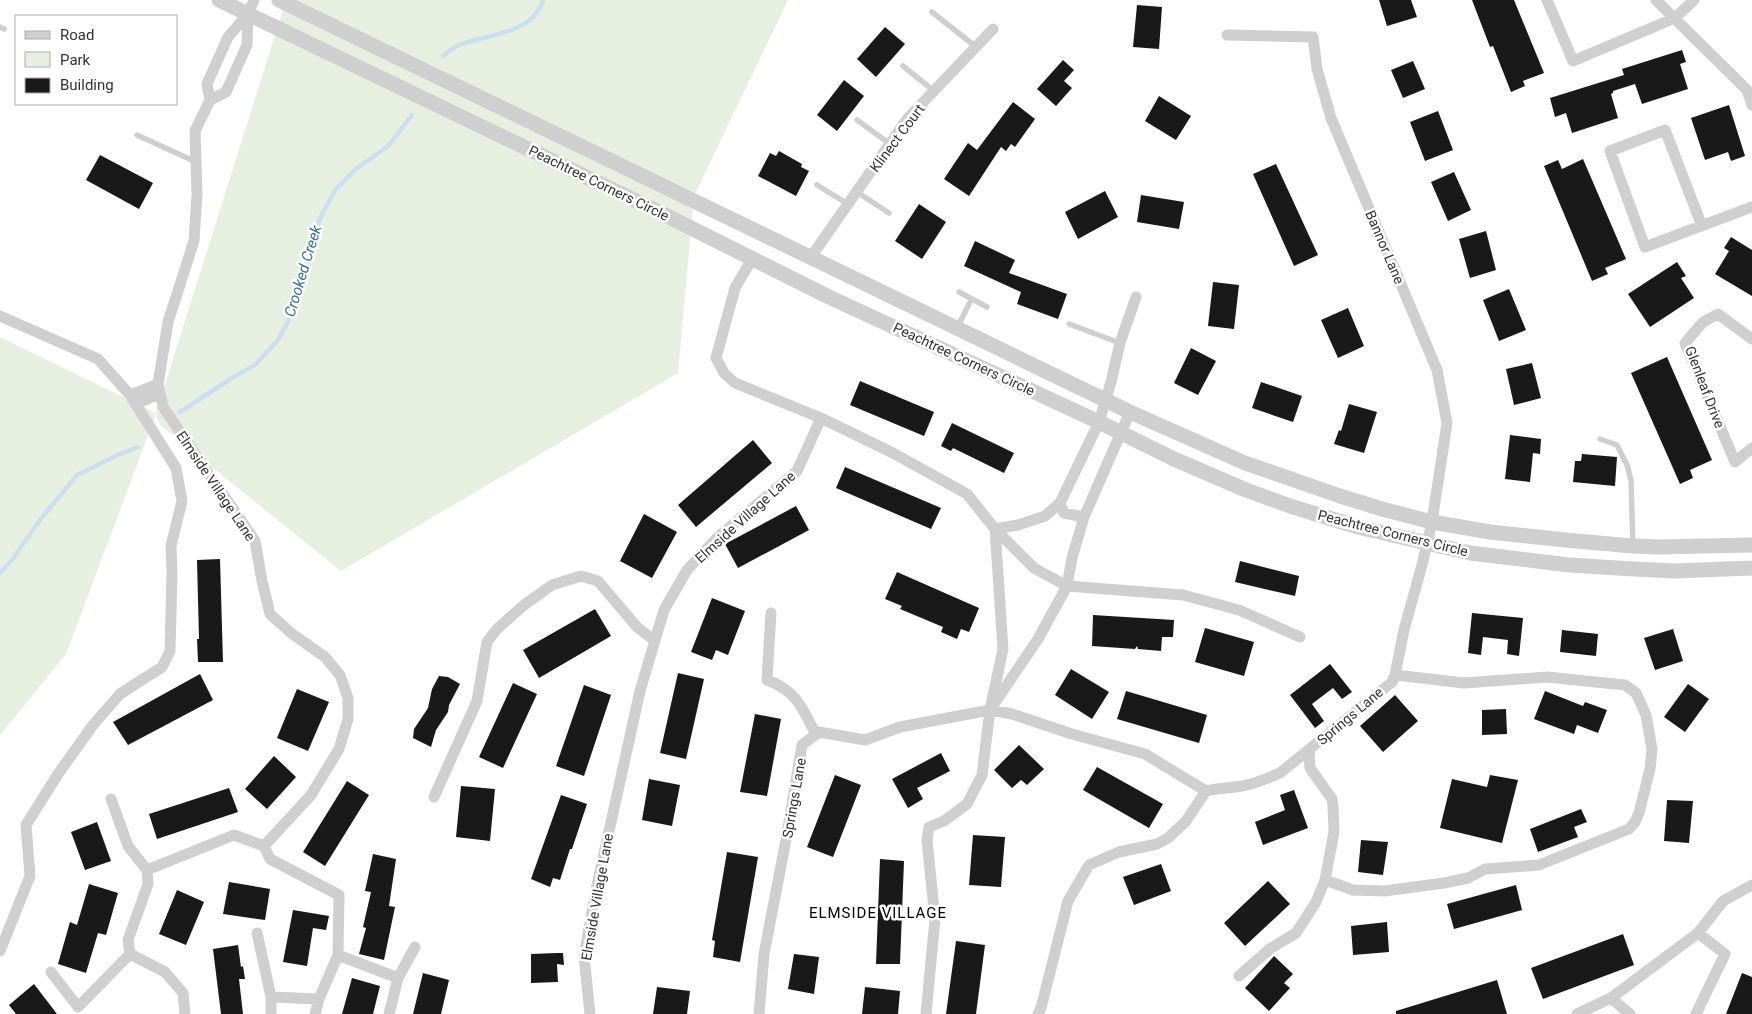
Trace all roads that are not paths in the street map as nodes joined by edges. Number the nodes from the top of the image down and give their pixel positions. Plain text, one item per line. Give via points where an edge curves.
1 (219, 0) edge
2 (279, 0) edge
3 (1547, 0) edge
4 (1656, 0) edge
5 (1694, 0) edge
6 (251, 7) edge
7 (932, 12) dead end
8 (1675, 18) junction
9 (993, 29) dead end
10 (1228, 35) dead end
11 (976, 47) junction
12 (903, 66) dead end
13 (934, 91) junction
14 (210, 100) junction
15 (1752, 105) edge
16 (857, 120) dead end
17 (137, 135) dead end
18 (890, 144) junction
19 (196, 162) junction
20 (817, 185) dead end
21 (857, 192) junction
22 (848, 204) junction
23 (1752, 207) edge
24 (889, 213) dead end
25 (1702, 226) junction
26 (811, 257) junction
27 (752, 259) junction
28 (958, 292) dead end
29 (1136, 297) dead end
30 (971, 300) junction
31 (988, 307) dead end
32 (0, 316) edge
33 (1068, 324) dead end
34 (957, 328) junction
35 (1752, 339) edge
36 (1120, 343) junction
37 (159, 389) junction
38 (133, 400) junction
39 (1104, 400) junction
40 (1130, 412) junction
41 (821, 418) junction
42 (1099, 422) junction
43 (1121, 434) junction
44 (1600, 439) dead end
45 (1752, 448) edge
46 (1060, 503) junction
47 (1084, 517) junction
48 (1432, 522) junction
49 (995, 528) junction
50 (1426, 544) junction
51 (1752, 545) edge
52 (1633, 546) junction
53 (1752, 568) edge
54 (1067, 586) junction
55 (770, 613) dead end
56 (1300, 637) dead end
57 (655, 641) junction
58 (1395, 675) junction
59 (990, 710) junction
60 (816, 735) junction
61 (1310, 749) junction
62 (1206, 791) junction
63 (434, 796) dead end
64 (111, 799) dead end
65 (264, 846) junction
66 (147, 870) junction
67 (1325, 880) junction
68 (1752, 885) edge
69 (257, 933) dead end
70 (1698, 933) junction
71 (415, 947) dead end
72 (0, 951) edge
73 (130, 954) junction
74 (338, 955) junction
75 (51, 972) dead end
76 (1239, 976) dead end
77 (398, 978) junction
78 (271, 997) junction
79 (1611, 998) junction
80 (319, 999) junction
81 (185, 1014) edge
82 (270, 1014) edge
83 (315, 1014) edge
84 (389, 1014) edge
85 (590, 1014) edge
86 (759, 1014) edge
87 (926, 1014) edge
88 (1038, 1014) edge
89 (1577, 1014) edge
90 (1630, 1014) edge
91 (1696, 1014) edge

1 - 6 street, Peachtree Corners Circle
2 - 26 street, Peachtree Corners Circle
3 - 8 street via 1573,61
4 - 8 street
5 - 8 street
6 - 14 street via 228,38 207,84
6 - 14 street via 247,45 226,92
6 - 27 street, Peachtree Corners Circle
7 - 11 lane
8 - 15 street via 1747,90
9 - 11 street, Klinect Court
10 - 48 street, Bannor Lane via 1313,37 1317,69 1331,118 1437,370 1447,423
11 - 13 street, Klinect Court
12 - 13 lane
13 - 18 street, Klinect Court via 908,118
14 - 19 street via 195,132
16 - 18 lane
17 - 19 lane
18 - 21 street, Klinect Court
19 - 37 street via 194,241 168,322
20 - 22 lane
21 - 22 street, Klinect Court
21 - 24 lane
22 - 26 street, Klinect Court
23 - 25 street
25 - 25 street via 1645,247 1610,151 1665,130
26 - 34 street, Peachtree Corners Circle
27 - 41 street via 736,288 716,358 724,373 736,383
27 - 42 street, Peachtree Corners Circle
28 - 30 lane
29 - 36 street
30 - 31 lane
30 - 34 lane
32 - 38 street via 98,359
33 - 36 lane
34 - 39 street, Peachtree Corners Circle
35 - 45 street, Glenleaf Drive via 1718,314 1704,322 1685,343 1735,462
36 - 39 street
37 - 38 street
37 - 65 street, Elmside Village Lane via 163,407 256,541 270,614 325,657 340,675 348,698 348,720 339,750 311,795
38 - 72 street via 176,468 182,501 171,546 170,651 162,667 120,694 93,725 26,825 30,876
39 - 40 street, Peachtree Corners Circle
39 - 42 street
40 - 43 street
40 - 48 street, Peachtree Corners Circle via 1245,463 1340,496
41 - 49 street via 967,494
41 - 57 street, Elmside Village Lane via 797,471 717,538 687,570 664,610
42 - 43 street, Peachtree Corners Circle
42 - 46 street
43 - 47 street
43 - 50 street, Peachtree Corners Circle via 1290,506 1358,528
44 - 52 lane via 1617,445 1627,465 1631,480
46 - 47 street via 1064,513
46 - 49 street via 1045,516
47 - 54 street
48 - 50 street, Bannor Lane
48 - 52 street, Peachtree Corners Circle via 1490,532
49 - 54 street via 1034,568
49 - 59 street via 1003,649
50 - 53 street, Peachtree Corners Circle via 1569,566 1674,571
50 - 58 street
51 - 52 street, Peachtree Corners Circle
54 - 56 street via 1183,596 1239,610
54 - 59 street via 1038,639
55 - 60 street via 767,680 780,684 796,698
57 - 63 street via 637,627 598,580 581,576 552,585 524,605 487,642 477,701
57 - 85 street, Elmside Village Lane via 640,691 584,956
58 - 61 street, Springs Lane via 1392,682
58 - 67 street via 1464,683 1547,677 1625,685 1636,693 1646,715 1652,749 1639,813 1629,829 1539,865 1485,869 1468,878 1384,891 1353,890
59 - 60 street via 900,727 865,740 819,732
59 - 62 street via 1145,754
59 - 87 street via 982,775 968,804 929,827 927,840 935,919
60 - 86 street, Springs Lane via 802,745 764,954
61 - 62 street, Springs Lane via 1280,773 1265,780
61 - 67 street via 1310,768 1332,799 1333,806 1334,832
62 - 88 street via 1186,821 1168,838 1157,844 1119,852 1089,865 1068,901
64 - 66 street via 128,846
65 - 66 street via 234,835
65 - 74 street via 270,859 339,895
66 - 73 street via 148,884 128,940
67 - 76 street via 1316,902 1296,933
68 - 70 street via 1723,901
69 - 78 street
70 - 79 street
70 - 91 street via 1725,954
71 - 77 street
73 - 75 street via 78,1007
73 - 81 street via 165,972 183,993
74 - 77 street
74 - 80 street
77 - 84 street
78 - 80 street
78 - 82 street
79 - 89 street
79 - 90 street
80 - 83 street

